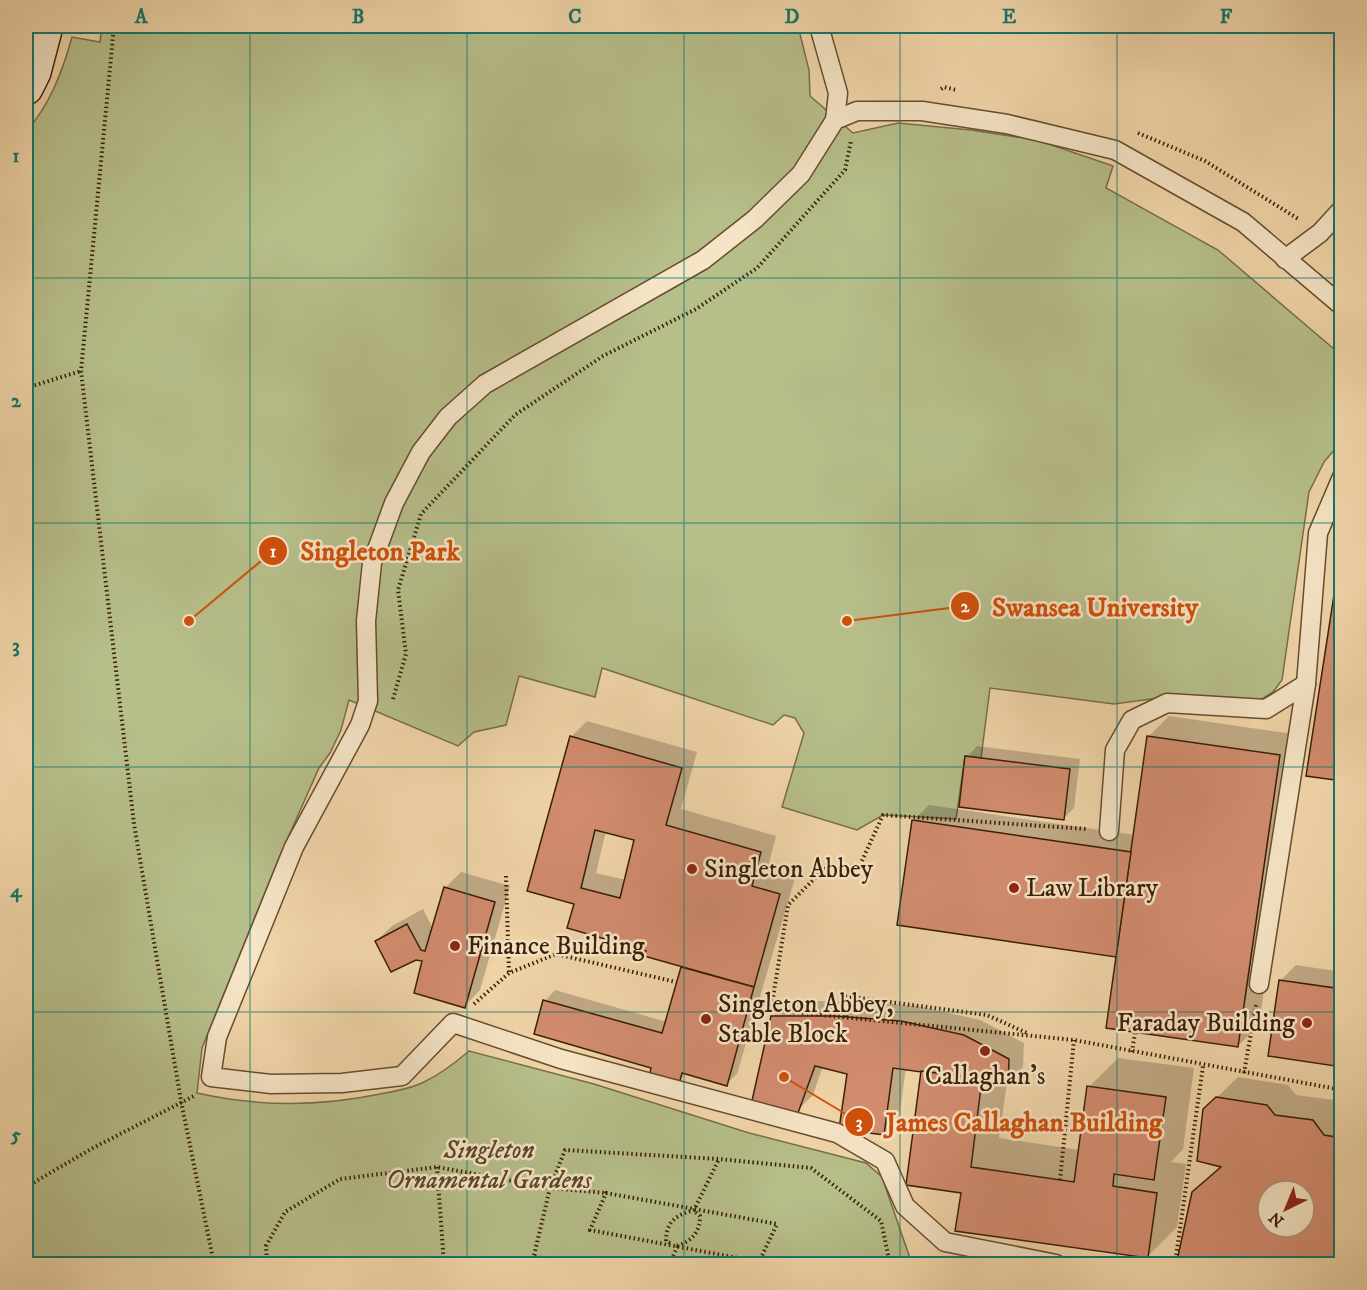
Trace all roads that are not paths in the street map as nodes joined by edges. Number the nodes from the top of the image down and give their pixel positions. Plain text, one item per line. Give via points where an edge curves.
1 (46, 26) edge
2 (819, 26) edge
3 (26, 88) edge
4 (835, 120) junction
5 (1341, 209) edge
6 (1285, 259) junction
7 (1341, 306) edge
8 (1341, 477) edge
9 (1306, 684) junction
10 (1109, 831) road end
11 (1260, 984) road end
12 (1056, 1264) edge

1 - 3 street
2 - 4 lane via 838,93
4 - 6 lane via 857,111 921,111 1007,124 1115,150 1243,222
4 - 12 lane via 801,174 755,219 703,260 610,310 478,391 448,417 421,452 394,502 372,562 366,621 368,701 360,725 294,847 217,1037 211,1077 271,1084 342,1083 402,1076 453,1023 561,1059 837,1133 885,1161 905,1206 945,1242
5 - 6 lane via 1320,233
6 - 7 lane
8 - 9 lane via 1318,533
9 - 10 lane via 1266,709 1167,703 1132,720 1115,750
9 - 11 lane

